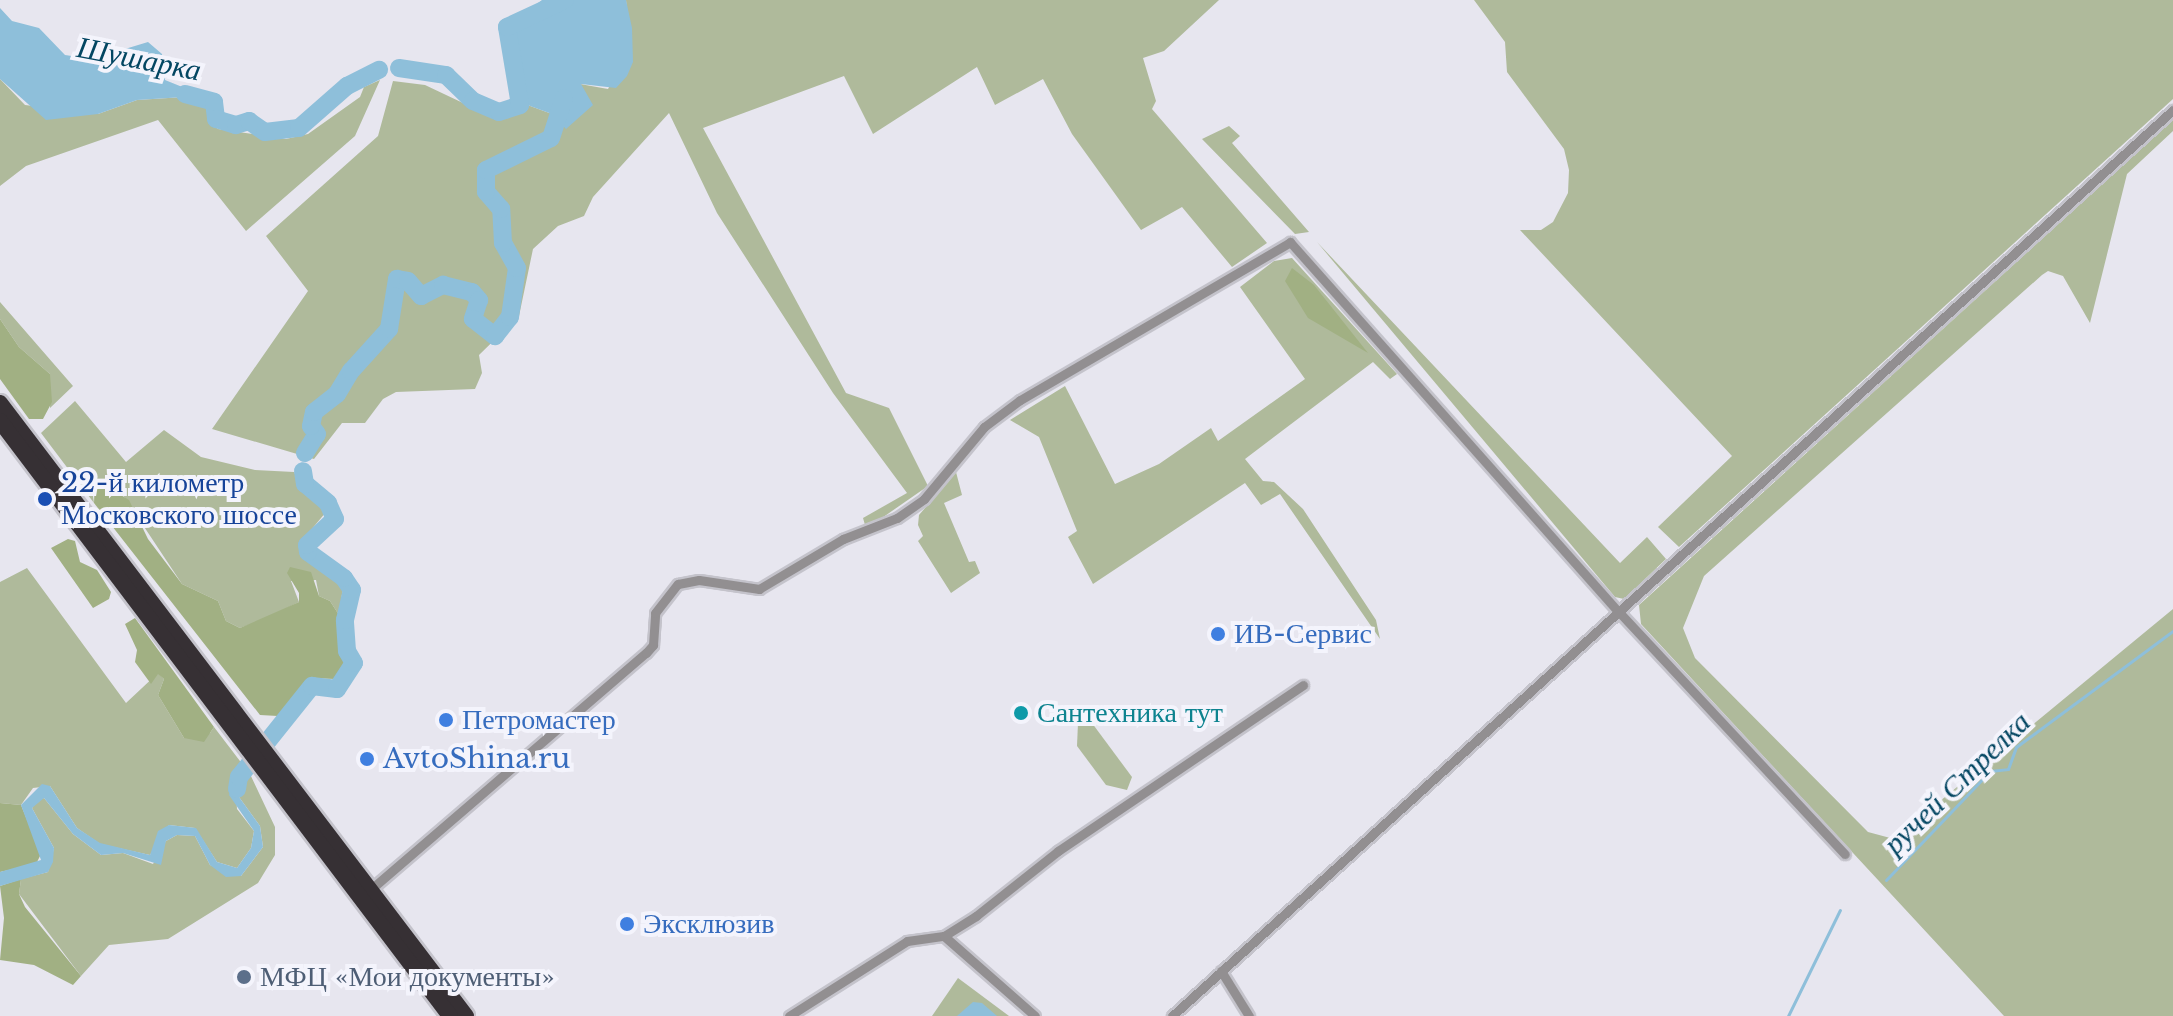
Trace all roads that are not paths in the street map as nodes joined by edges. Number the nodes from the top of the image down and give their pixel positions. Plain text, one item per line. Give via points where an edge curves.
1 (2173, 110) edge
2 (0, 403) edge
3 (0, 421) edge
4 (1619, 612) junction
5 (1303, 685) dead end
6 (244, 734) junction
7 (266, 763) junction
8 (1845, 854) dead end
9 (370, 890) junction
10 (944, 936) junction
11 (1221, 971) junction
12 (450, 1016) edge
13 (466, 1016) edge
14 (789, 1016) edge
15 (1035, 1016) edge
16 (1172, 1016) edge
17 (1249, 1016) edge

1 - 4 street
2 - 6 highway
3 - 6 highway
4 - 8 street
4 - 9 street via 1290,242 1020,400 984,427 924,499 897,518 843,539 759,589 699,580 678,584 655,613 653,645 646,653
4 - 11 street
5 - 10 street via 1058,851
6 - 7 highway
7 - 9 highway
7 - 12 highway
9 - 13 highway
10 - 14 street via 907,941
10 - 15 street
11 - 16 street
11 - 17 street

